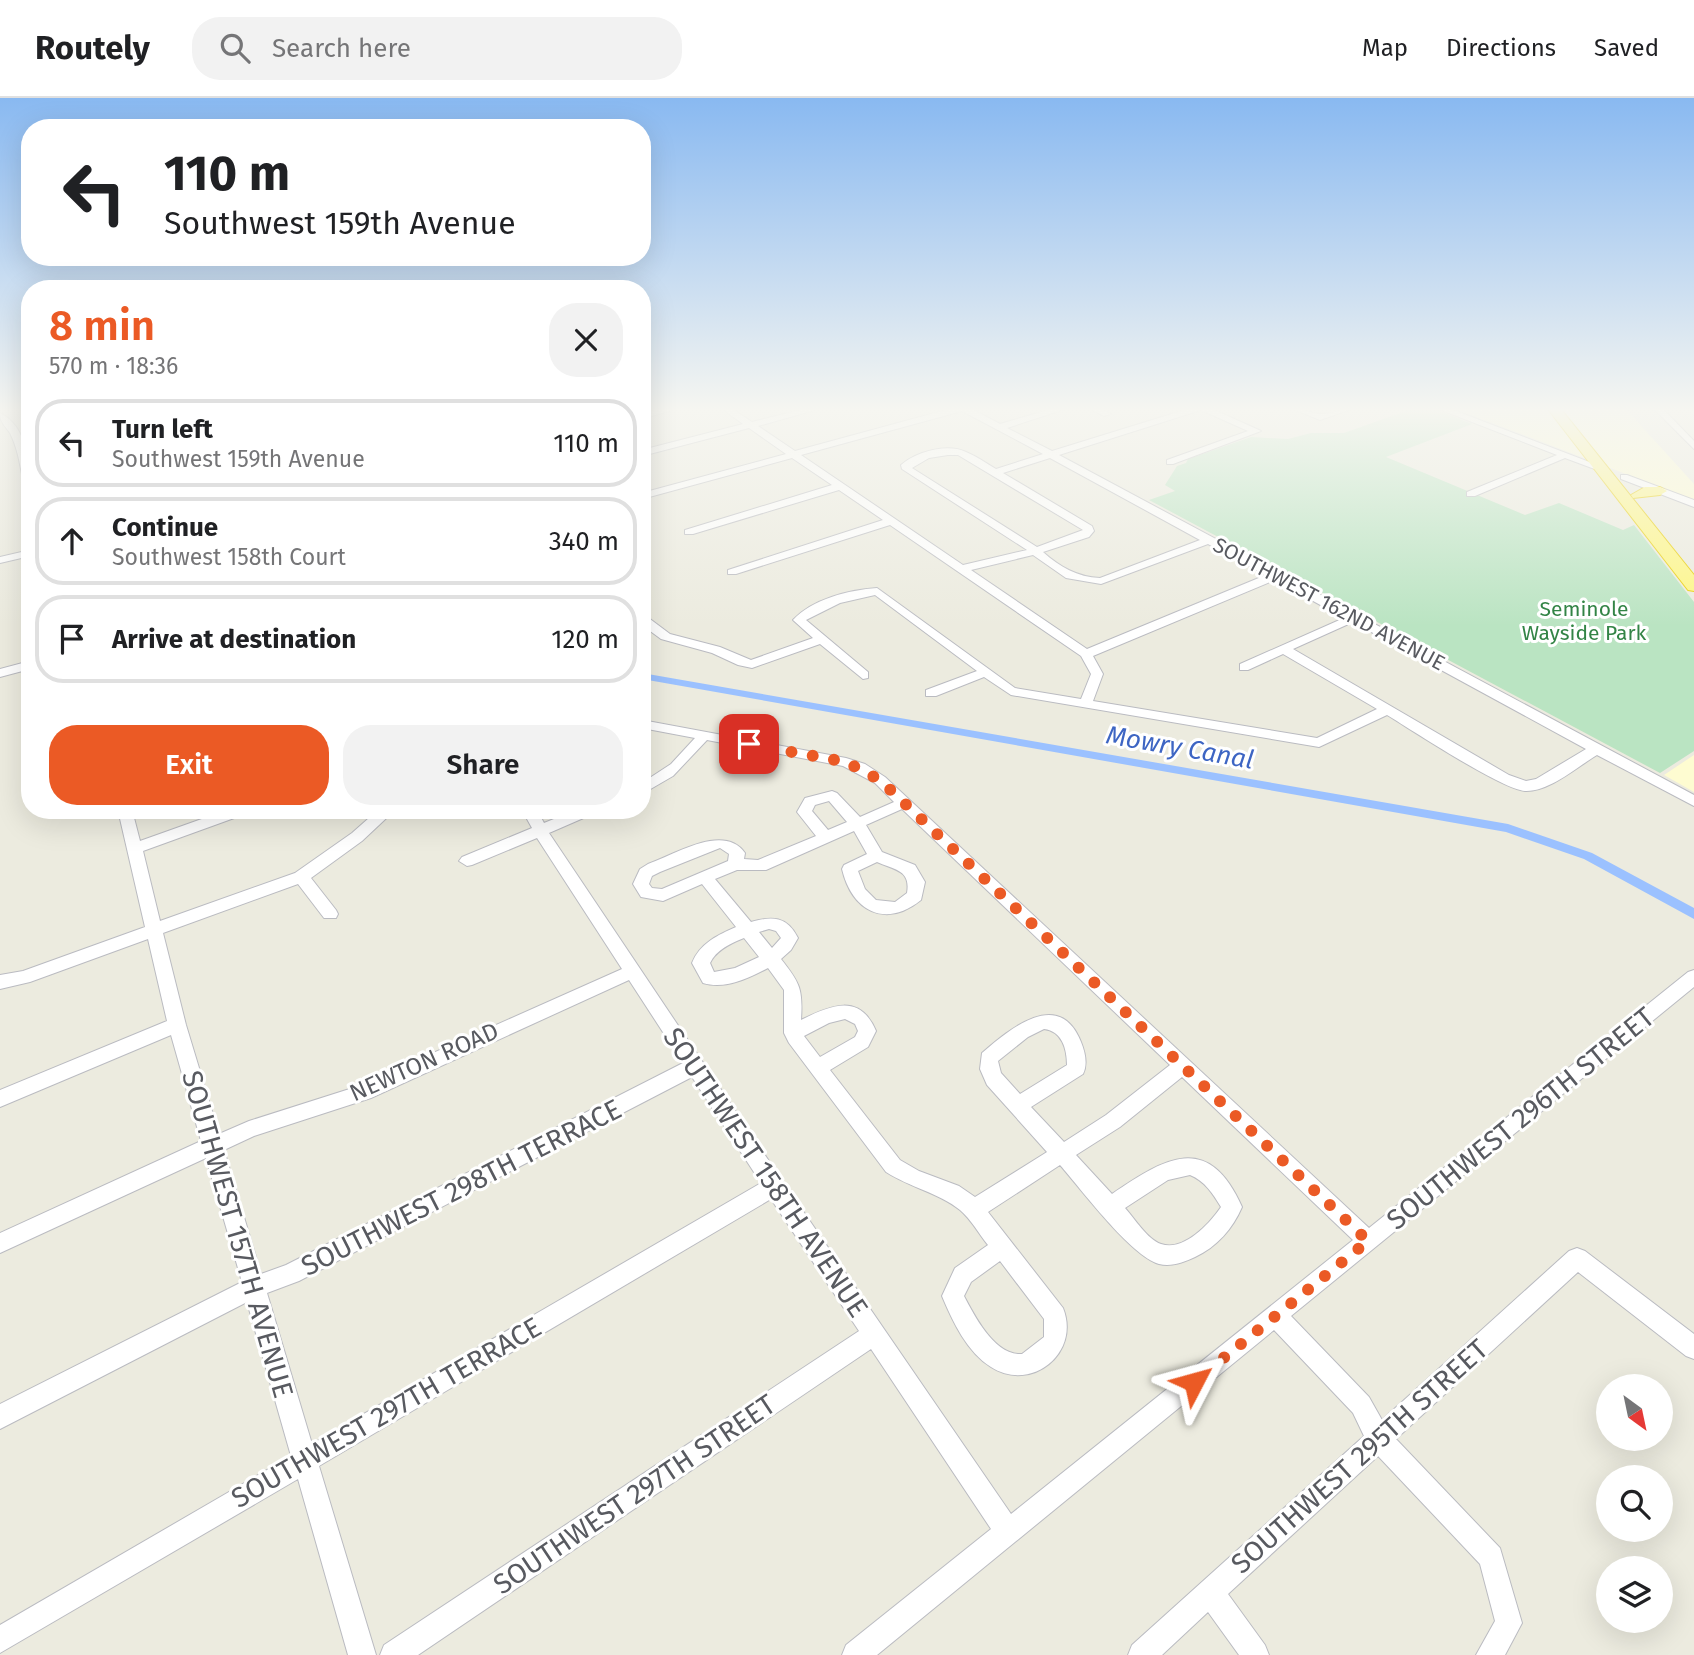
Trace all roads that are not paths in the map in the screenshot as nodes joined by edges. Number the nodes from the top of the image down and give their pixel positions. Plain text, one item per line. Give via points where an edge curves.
1 (1618, 480) edge
2 (698, 481) edge
3 (833, 481) edge
4 (925, 481) edge
5 (1011, 481) edge
6 (1099, 481) edge
7 (1503, 481) edge
8 (1618, 481) edge
9 (1619, 481) edge
10 (1621, 481) edge
11 (841, 486) junction
12 (1660, 491) junction
13 (651, 494) edge
14 (1471, 494) dead end
15 (1640, 497) junction
16 (1694, 504) edge
17 (892, 521) junction
18 (689, 532) dead end
19 (1209, 540) junction
20 (1661, 544) junction
21 (1036, 552) junction
22 (21, 555) edge
23 (0, 561) edge
24 (1694, 563) edge
25 (962, 569) junction
26 (732, 572) dead end
27 (1277, 575) junction
28 (1694, 575) edge
29 (1694, 586) edge
30 (1355, 617) junction
31 (651, 628) edge
32 (820, 640) junction
33 (1284, 649) junction
34 (1086, 654) junction
35 (21, 667) edge
36 (1244, 667) dead end
37 (0, 673) edge
38 (984, 673) junction
39 (863, 675) dead end
40 (931, 693) dead end
41 (1086, 703) junction
42 (1386, 710) junction
43 (651, 726) edge
44 (703, 737) junction
45 (1598, 748) junction
46 (651, 786) edge
47 (1694, 801) edge
48 (904, 803) junction
49 (128, 819) edge
50 (218, 819) edge
51 (378, 819) edge
52 (534, 819) edge
53 (569, 819) edge
54 (859, 824) junction
55 (540, 831) junction
56 (826, 838) junction
57 (136, 848) junction
58 (876, 856) dead end
59 (467, 861) dead end
60 (735, 864) junction
61 (301, 877) junction
62 (706, 877) junction
63 (330, 914) dead end
64 (156, 929) junction
65 (748, 930) junction
66 (770, 958) junction
67 (633, 971) junction
68 (1694, 977) edge
69 (0, 982) edge
70 (177, 1024) junction
71 (793, 1033) junction
72 (695, 1066) junction
73 (1182, 1066) junction
74 (817, 1068) junction
75 (0, 1099) edge
76 (1018, 1105) junction
77 (212, 1145) junction
78 (1062, 1154) junction
79 (774, 1186) junction
80 (1111, 1208) junction
81 (974, 1209) junction
82 (1368, 1241) junction
83 (0, 1243) edge
84 (1003, 1247) junction
85 (254, 1287) junction
86 (1276, 1316) junction
87 (874, 1334) junction
88 (1694, 1348) edge
89 (0, 1417) edge
90 (1379, 1438) junction
91 (305, 1459) junction
92 (1008, 1532) junction
93 (1209, 1592) junction
94 (0, 1640) edge
95 (362, 1655) edge
96 (394, 1655) edge
97 (856, 1655) edge
98 (1142, 1655) edge
99 (1255, 1655) edge
100 (1490, 1655) edge

1 - 20 highway
2 - 13 street
3 - 11 street
4 - 21 street
5 - 21 street via 1089,531
6 - 19 street, SOUTHWEST 162ND AVENUE
7 - 14 street
8 - 15 highway
9 - 15 highway
10 - 12 street
11 - 17 street
11 - 18 street
12 - 15 highway via 1645,491
12 - 16 street
15 - 24 highway
17 - 25 street
17 - 26 street
19 - 21 street via 1101,581 1085,582
19 - 27 street, SOUTHWEST 162ND AVENUE
20 - 28 highway
20 - 29 highway
21 - 25 street
22 - 23 street
25 - 34 street
27 - 30 street, SOUTHWEST 162ND AVENUE
27 - 34 street
30 - 33 street
30 - 45 street, SOUTHWEST 162ND AVENUE
31 - 32 street via 673,640 718,650 751,664
32 - 38 street via 799,620 807,612 877,591
32 - 39 street
33 - 36 street
33 - 42 street
34 - 41 street via 1097,674
35 - 37 street
38 - 40 street
38 - 41 street via 1011,691
41 - 42 street via 1319,743
42 - 45 street via 1525,786 1540,783
43 - 44 street
44 - 46 street via 684,761
44 - 48 street via 846,762 880,780
45 - 47 street, SOUTHWEST 162ND AVENUE
48 - 54 street
48 - 73 street
49 - 57 street, SOUTHWEST 157TH AVENUE
50 - 57 street
51 - 61 street
52 - 55 street, SOUTHWEST 158TH AVENUE
53 - 55 street
54 - 56 street
54 - 56 street via 832,796 810,801 804,813
54 - 58 street
55 - 59 street
55 - 67 street, SOUTHWEST 158TH AVENUE
56 - 60 street via 760,866
57 - 64 street, SOUTHWEST 157TH AVENUE
60 - 62 street
60 - 62 street via 737,853 719,843 654,868 641,884 647,893 663,895
61 - 63 street
61 - 64 street
62 - 65 street
64 - 69 street
64 - 70 street, SOUTHWEST 157TH AVENUE
65 - 66 street
65 - 66 street via 769,923 787,930 787,947
65 - 66 street via 701,957 709,978 725,979
66 - 71 street via 794,992
67 - 72 street, SOUTHWEST 158TH AVENUE
67 - 77 street, NEWTON ROAD via 364,1092
68 - 82 street, SOUTHWEST 296TH STREET
70 - 75 street
70 - 77 street, SOUTHWEST 157TH AVENUE
71 - 74 street
71 - 74 street via 842,1011 864,1022 867,1031 862,1042
72 - 79 street, SOUTHWEST 158TH AVENUE
72 - 85 street, SOUTHWEST 298TH TERRACE via 291,1274
73 - 78 street
73 - 82 street
74 - 81 street via 893,1166 952,1193
76 - 76 street via 994,1079 989,1058 1034,1024 1052,1023 1074,1042 1076,1069
76 - 78 street
77 - 83 street, NEWTON ROAD
77 - 85 street, SOUTHWEST 157TH AVENUE
78 - 80 street
78 - 81 street
79 - 87 street, SOUTHWEST 158TH AVENUE
79 - 91 street, SOUTHWEST 297TH TERRACE
80 - 80 street via 1171,1167 1185,1164 1213,1178 1232,1207 1227,1220 1193,1247 1169,1255 1158,1254 1142,1242
81 - 84 street
82 - 86 street, SOUTHWEST 296TH STREET
84 - 84 street via 1055,1315 1055,1342 1031,1362 1017,1366 1000,1361 979,1339 953,1296 963,1275
85 - 89 street, SOUTHWEST 298TH TERRACE
85 - 91 street, SOUTHWEST 157TH AVENUE
86 - 90 street via 1361,1405
86 - 92 street, SOUTHWEST 296TH STREET
87 - 92 street, SOUTHWEST 158TH AVENUE
87 - 96 street, SOUTHWEST 297TH STREET
88 - 90 street, SOUTHWEST 295TH STREET via 1577,1258
90 - 93 street, SOUTHWEST 295TH STREET
90 - 100 street via 1491,1557 1509,1623
91 - 94 street, SOUTHWEST 297TH TERRACE
91 - 95 street, SOUTHWEST 157TH AVENUE
92 - 97 street, SOUTHWEST 296TH STREET
93 - 98 street, SOUTHWEST 295TH STREET
93 - 99 street

